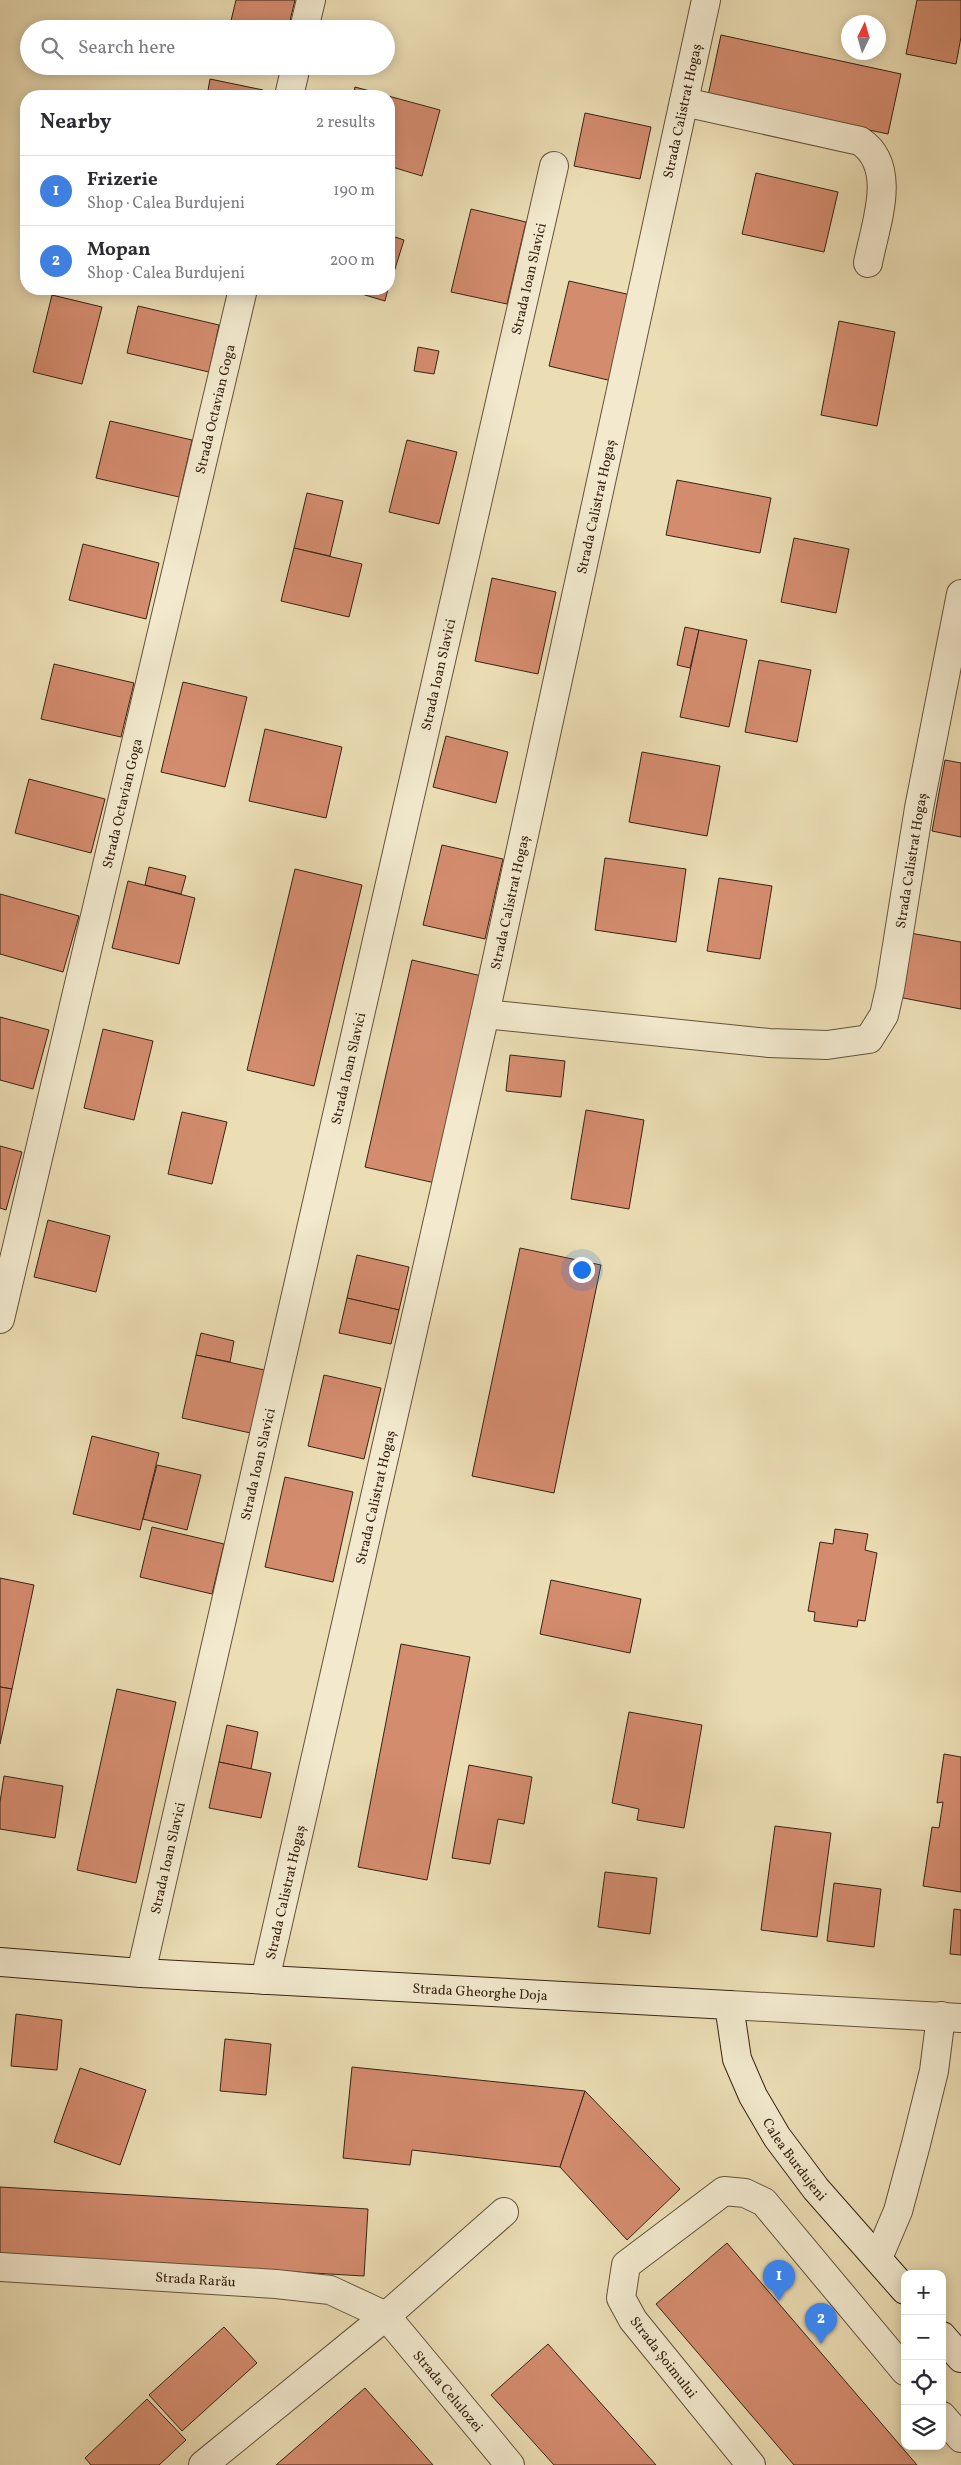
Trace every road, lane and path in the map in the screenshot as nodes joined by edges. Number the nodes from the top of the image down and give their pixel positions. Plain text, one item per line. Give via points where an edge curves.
1 (311, 0) edge
2 (706, 0) edge
3 (306, 20) edge
4 (294, 75) edge
5 (290, 90) edge
6 (684, 102) junction
7 (554, 166) dead end
8 (868, 263) dead end
9 (242, 295) edge
10 (961, 594) edge
11 (485, 1014) junction
12 (0, 1319) edge
13 (0, 1962) edge
14 (141, 1973) junction
15 (265, 1980) junction
16 (729, 2005) junction
17 (951, 2017) edge
18 (504, 2212) dead end
19 (878, 2258) junction
20 (0, 2267) edge
21 (901, 2285) edge
22 (386, 2316) junction
23 (946, 2341) edge
24 (961, 2358) edge
25 (901, 2366) edge
26 (946, 2421) edge
27 (961, 2438) edge
28 (203, 2465) edge
29 (510, 2465) edge
30 (752, 2465) edge

1 - 3 street
2 - 6 street, Strada Calistrat Hogaș
4 - 5 street
6 - 8 street via 860,141 871,148 878,161 882,189
6 - 11 street, Strada Calistrat Hogaș
7 - 14 street, Strada Ioan Slavici
9 - 12 street, Strada Octavian Goga
10 - 11 street, Strada Calistrat Hogaș via 890,989 884,1015 869,1039 827,1045 769,1043
11 - 15 street, Strada Calistrat Hogaș
13 - 14 street, Strada Gheorghe Doja
14 - 15 street, Strada Gheorghe Doja
15 - 16 street, Strada Gheorghe Doja
16 - 17 street, Strada Gheorghe Doja
16 - 19 street, Calea Burdujeni via 737,2059 753,2096 777,2137 816,2189
17 - 19 street via 898,2211
18 - 22 street
19 - 21 street, Calea Burdujeni
20 - 22 street, Strada Rarău via 330,2290
22 - 28 street
22 - 29 street, Strada Celulozei
23 - 24 street
25 - 30 street, Strada Șoimului via 764,2202 745,2193 724,2191 626,2265 621,2298 633,2320
26 - 27 street

